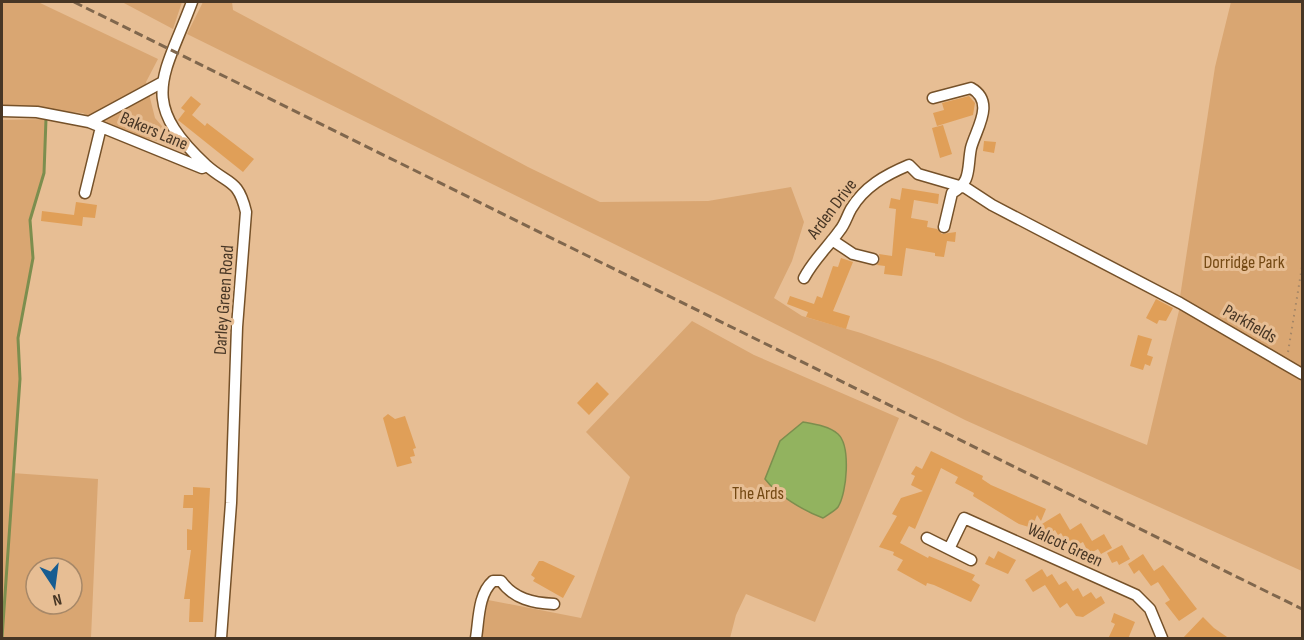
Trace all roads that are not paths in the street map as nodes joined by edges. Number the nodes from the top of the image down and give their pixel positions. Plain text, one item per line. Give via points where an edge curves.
1 (192, 2) edge
2 (161, 83) junction
3 (933, 98) dead end
4 (2, 111) edge
5 (89, 122) junction
6 (101, 127) junction
7 (207, 166) junction
8 (962, 188) junction
9 (85, 193) dead end
10 (944, 227) dead end
11 (832, 240) junction
12 (873, 259) dead end
13 (804, 278) dead end
14 (1302, 374) edge
15 (927, 538) dead end
16 (949, 549) junction
17 (971, 560) dead end
18 (554, 604) dead end
19 (221, 639) edge
20 (476, 639) edge
21 (1162, 639) edge

1 - 2 street
2 - 5 street, Bakers Lane
2 - 7 street, Darley Green Road via 161,98 171,125
3 - 8 street via 971,88 980,97 984,114
4 - 5 street, Bakers Lane via 37,112
5 - 6 street, Bakers Lane
6 - 7 street, Bakers Lane via 202,168
6 - 9 street
7 - 19 street, Darley Green Road via 233,183 246,212
8 - 10 street via 952,194
8 - 11 street, Arden Drive via 918,174 909,165 869,186
8 - 14 street, Parkfields via 1180,303
11 - 12 street via 853,254
11 - 13 street, Arden Drive via 814,259
15 - 16 street
16 - 17 street
16 - 21 street, Walcot Green via 964,518 995,531 1136,596 1150,609
18 - 20 street via 524,600 501,581 493,581 482,599

